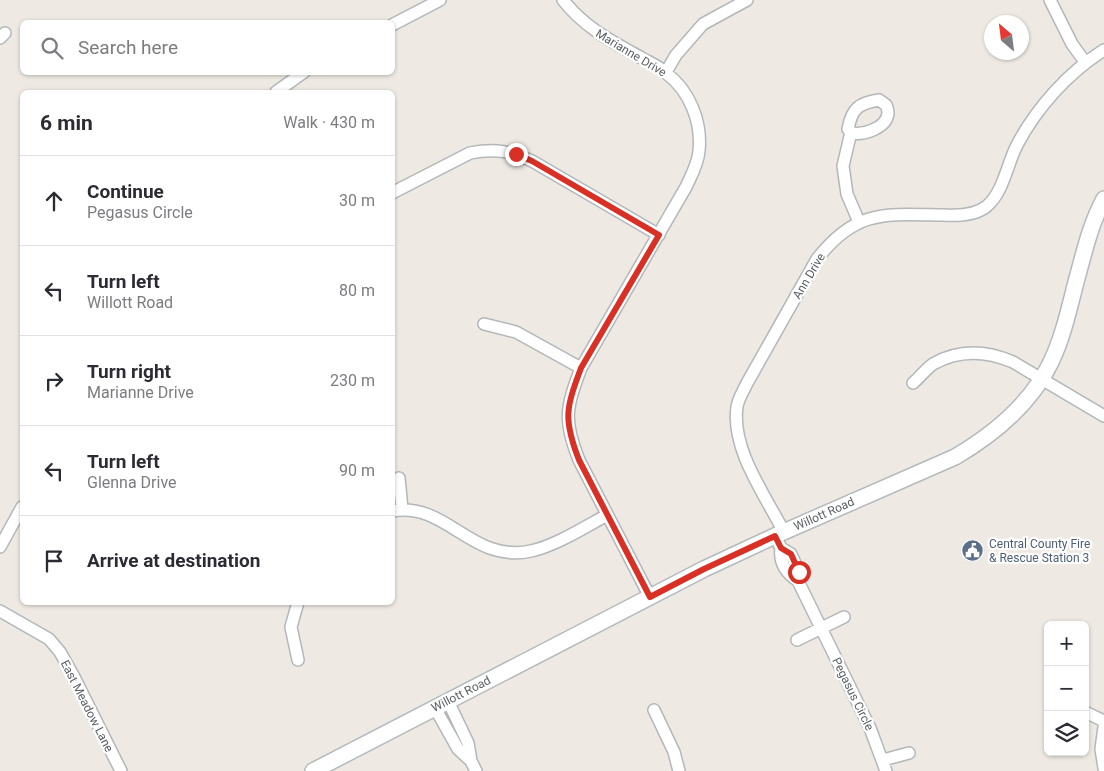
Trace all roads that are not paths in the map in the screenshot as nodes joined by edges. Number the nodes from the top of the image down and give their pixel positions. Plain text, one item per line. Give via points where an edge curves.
1 (440, 0) edge
2 (564, 0) edge
3 (747, 0) edge
4 (1050, 0) edge
5 (395, 23) edge
6 (1104, 50) edge
7 (1085, 62) junction
8 (666, 72) junction
9 (300, 75) edge
10 (279, 90) edge
11 (850, 132) dead end
12 (395, 191) edge
13 (1104, 199) edge
14 (859, 222) junction
15 (659, 235) junction
16 (484, 324) dead end
17 (581, 368) junction
18 (1042, 380) junction
19 (913, 383) dead end
20 (1104, 416) edge
21 (399, 478) dead end
22 (397, 510) edge
23 (20, 511) edge
24 (607, 515) junction
25 (780, 538) junction
26 (0, 547) edge
27 (650, 597) junction
28 (297, 605) edge
29 (0, 611) edge
30 (844, 617) dead end
31 (821, 628) junction
32 (797, 640) dead end
33 (298, 660) dead end
34 (441, 705) junction
35 (654, 710) dead end
36 (1089, 714) edge
37 (1104, 721) edge
38 (1104, 727) edge
39 (910, 752) dead end
40 (473, 766) edge
41 (885, 766) edge
42 (1104, 768) edge
43 (121, 771) edge
44 (313, 771) edge
45 (679, 771) edge

1 - 5 street
2 - 8 street, Marianne Drive via 592,29
3 - 8 street via 704,24 676,55
4 - 7 street
6 - 7 street, Ann Drive
7 - 14 street, Ann Drive via 1039,111 1018,144 996,194 986,206 955,216 896,214
8 - 15 street, Marianne Drive via 695,113 699,152 686,187
9 - 10 street
11 - 14 street via 843,166 847,194
12 - 15 street via 470,153 502,150 532,161
13 - 18 main road, Willott Road via 1088,237 1057,349
14 - 25 street, Ann Drive via 845,229 817,259 737,405 738,435 743,454
15 - 17 street, Marianne Drive
16 - 17 street via 516,332
17 - 24 street, Marianne Drive via 569,407 570,437
18 - 19 street via 997,355 968,353 933,365
18 - 20 street
18 - 25 main road, Willott Road via 1017,410 982,441
21 - 22 street
22 - 24 street via 412,509 448,524 490,549 513,552 546,546
23 - 26 street
24 - 27 street, Marianne Drive
25 - 27 main road, Willott Road via 704,569
25 - 31 street, Pegasus Circle via 791,554 799,572 798,581
27 - 34 main road, Willott Road
28 - 33 street via 291,627
29 - 43 street, East Meadow Lane via 49,639 60,652
30 - 31 street
31 - 32 street
31 - 41 street, Pegasus Circle
34 - 40 street via 468,742
34 - 44 main road, Willott Road
35 - 45 street via 674,752
36 - 37 street
38 - 42 street via 1101,749
39 - 41 street, Pegasus Circle

